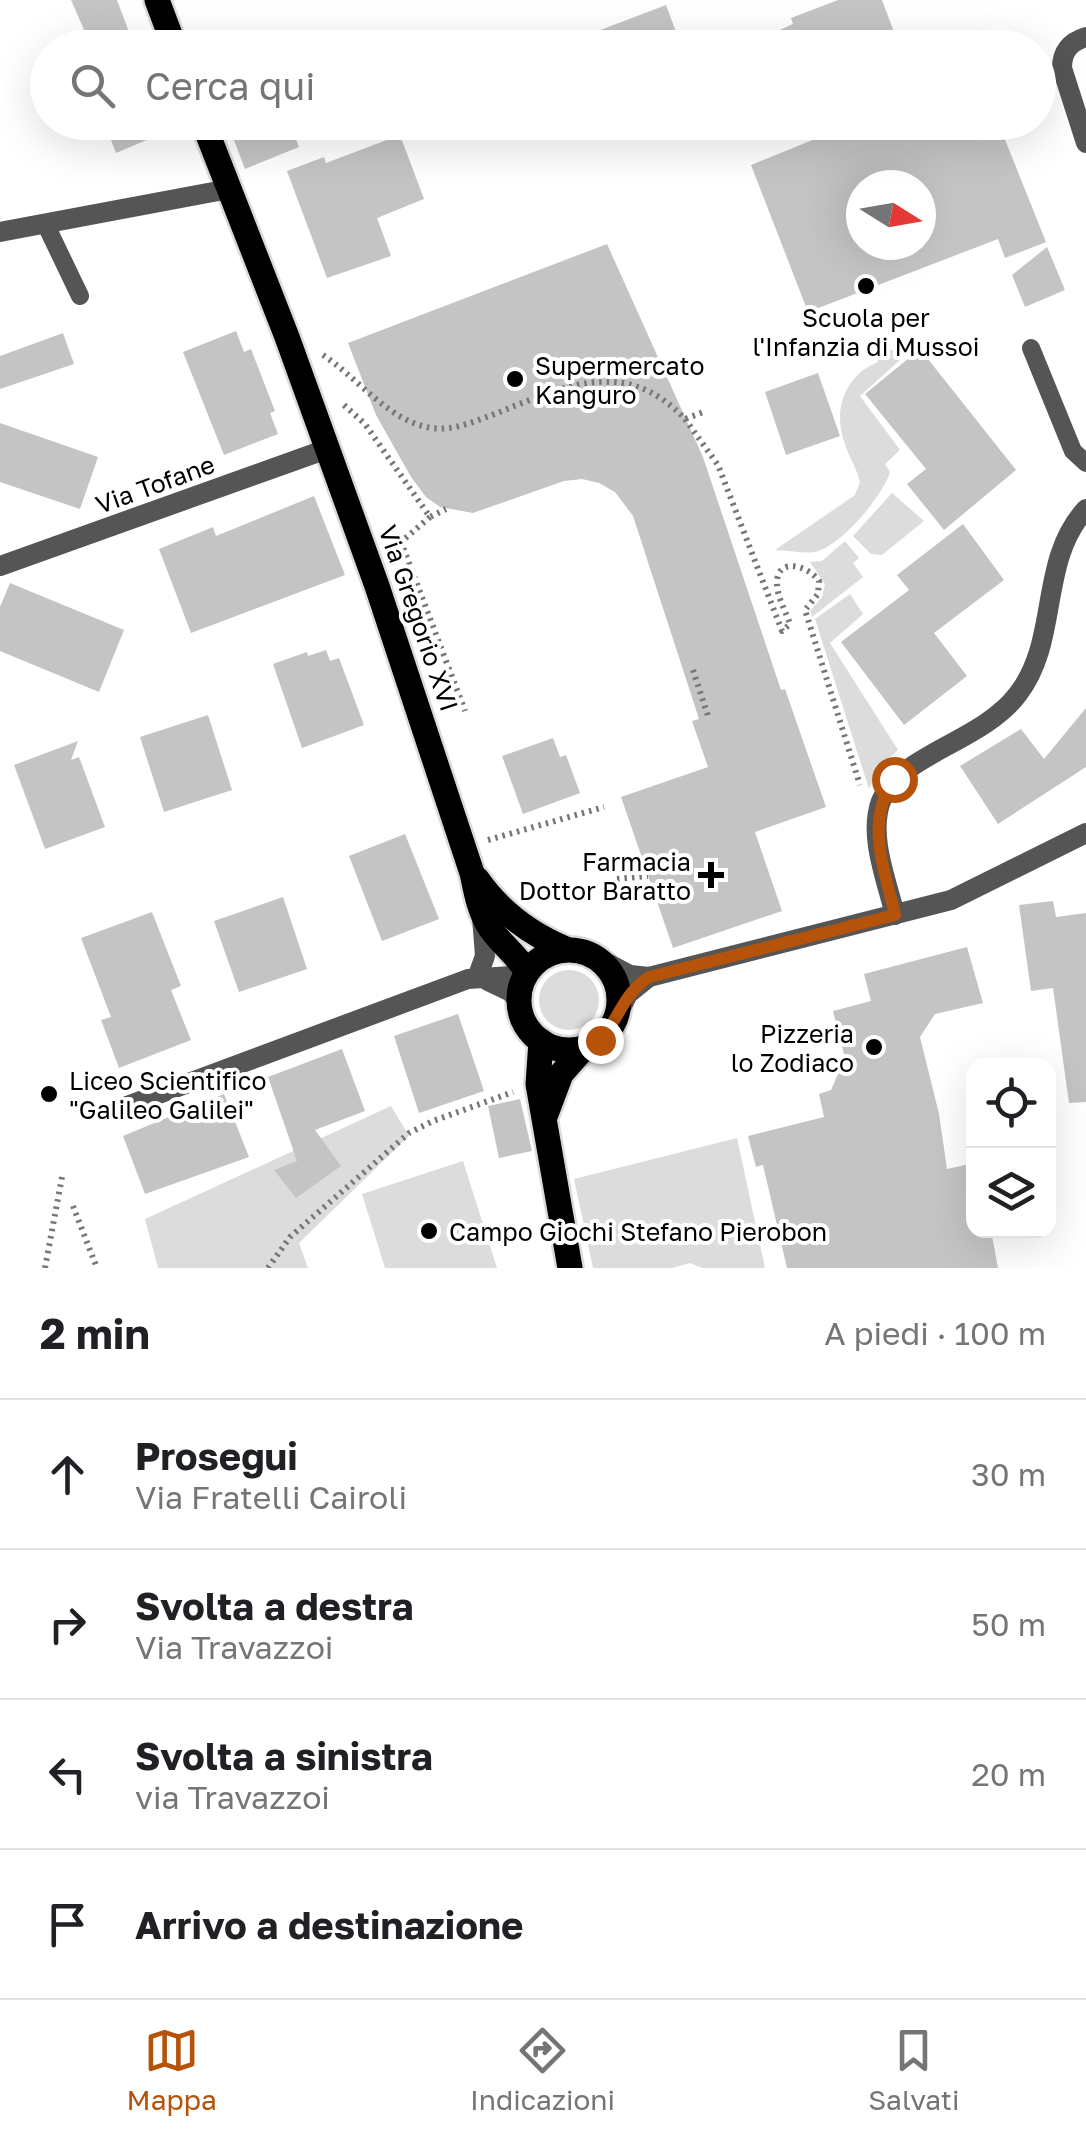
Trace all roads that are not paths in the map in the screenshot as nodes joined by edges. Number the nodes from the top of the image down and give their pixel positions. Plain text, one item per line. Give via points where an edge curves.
1 (156, 0) edge
2 (168, 30) edge
3 (1086, 37) edge
4 (210, 140) edge
5 (1086, 143) edge
6 (228, 188) junction
7 (45, 224) junction
8 (0, 232) edge
9 (80, 296) dead end
10 (1031, 348) dead end
11 (327, 449) junction
12 (1086, 463) edge
13 (1086, 509) edge
14 (0, 566) edge
15 (1086, 833) edge
16 (472, 873) junction
17 (480, 909) junction
18 (895, 915) junction
19 (566, 949) junction
20 (596, 957) junction
21 (526, 973) junction
22 (649, 977) junction
23 (477, 978) junction
24 (518, 1002) junction
25 (618, 1014) junction
26 (540, 1042) junction
27 (586, 1047) junction
28 (116, 1110) dead end
29 (545, 1124) junction
30 (570, 1268) edge

1 - 2 main road
3 - 5 street via 1071,44 1062,68
4 - 6 main road, Via Gregorio XVI
6 - 7 street
6 - 11 main road, Via Gregorio XVI
7 - 8 street
7 - 9 lane
10 - 12 lane via 1072,451
11 - 14 street, Via Tofane
11 - 16 main road, Via Gregorio XVI
13 - 18 street via 1063,543 1030,678 990,724 902,772 882,800 877,838
15 - 18 street via 951,900
16 - 17 main road, Via Gregorio XVI
16 - 19 main road, Via Gregorio XVI via 503,910
17 - 21 main road, Via Gregorio XVI
17 - 23 street, Via Gregorio XVI via 485,956
18 - 22 street
19 - 20 main road
19 - 21 main road via 551,952
20 - 22 street
20 - 25 main road via 616,982
21 - 23 street
21 - 24 main road
22 - 25 street via 628,994
23 - 24 street via 497,983
23 - 28 street
24 - 26 main road
25 - 27 main road via 600,1040
26 - 27 main road
26 - 29 main road
27 - 29 main road via 561,1074
29 - 30 main road

